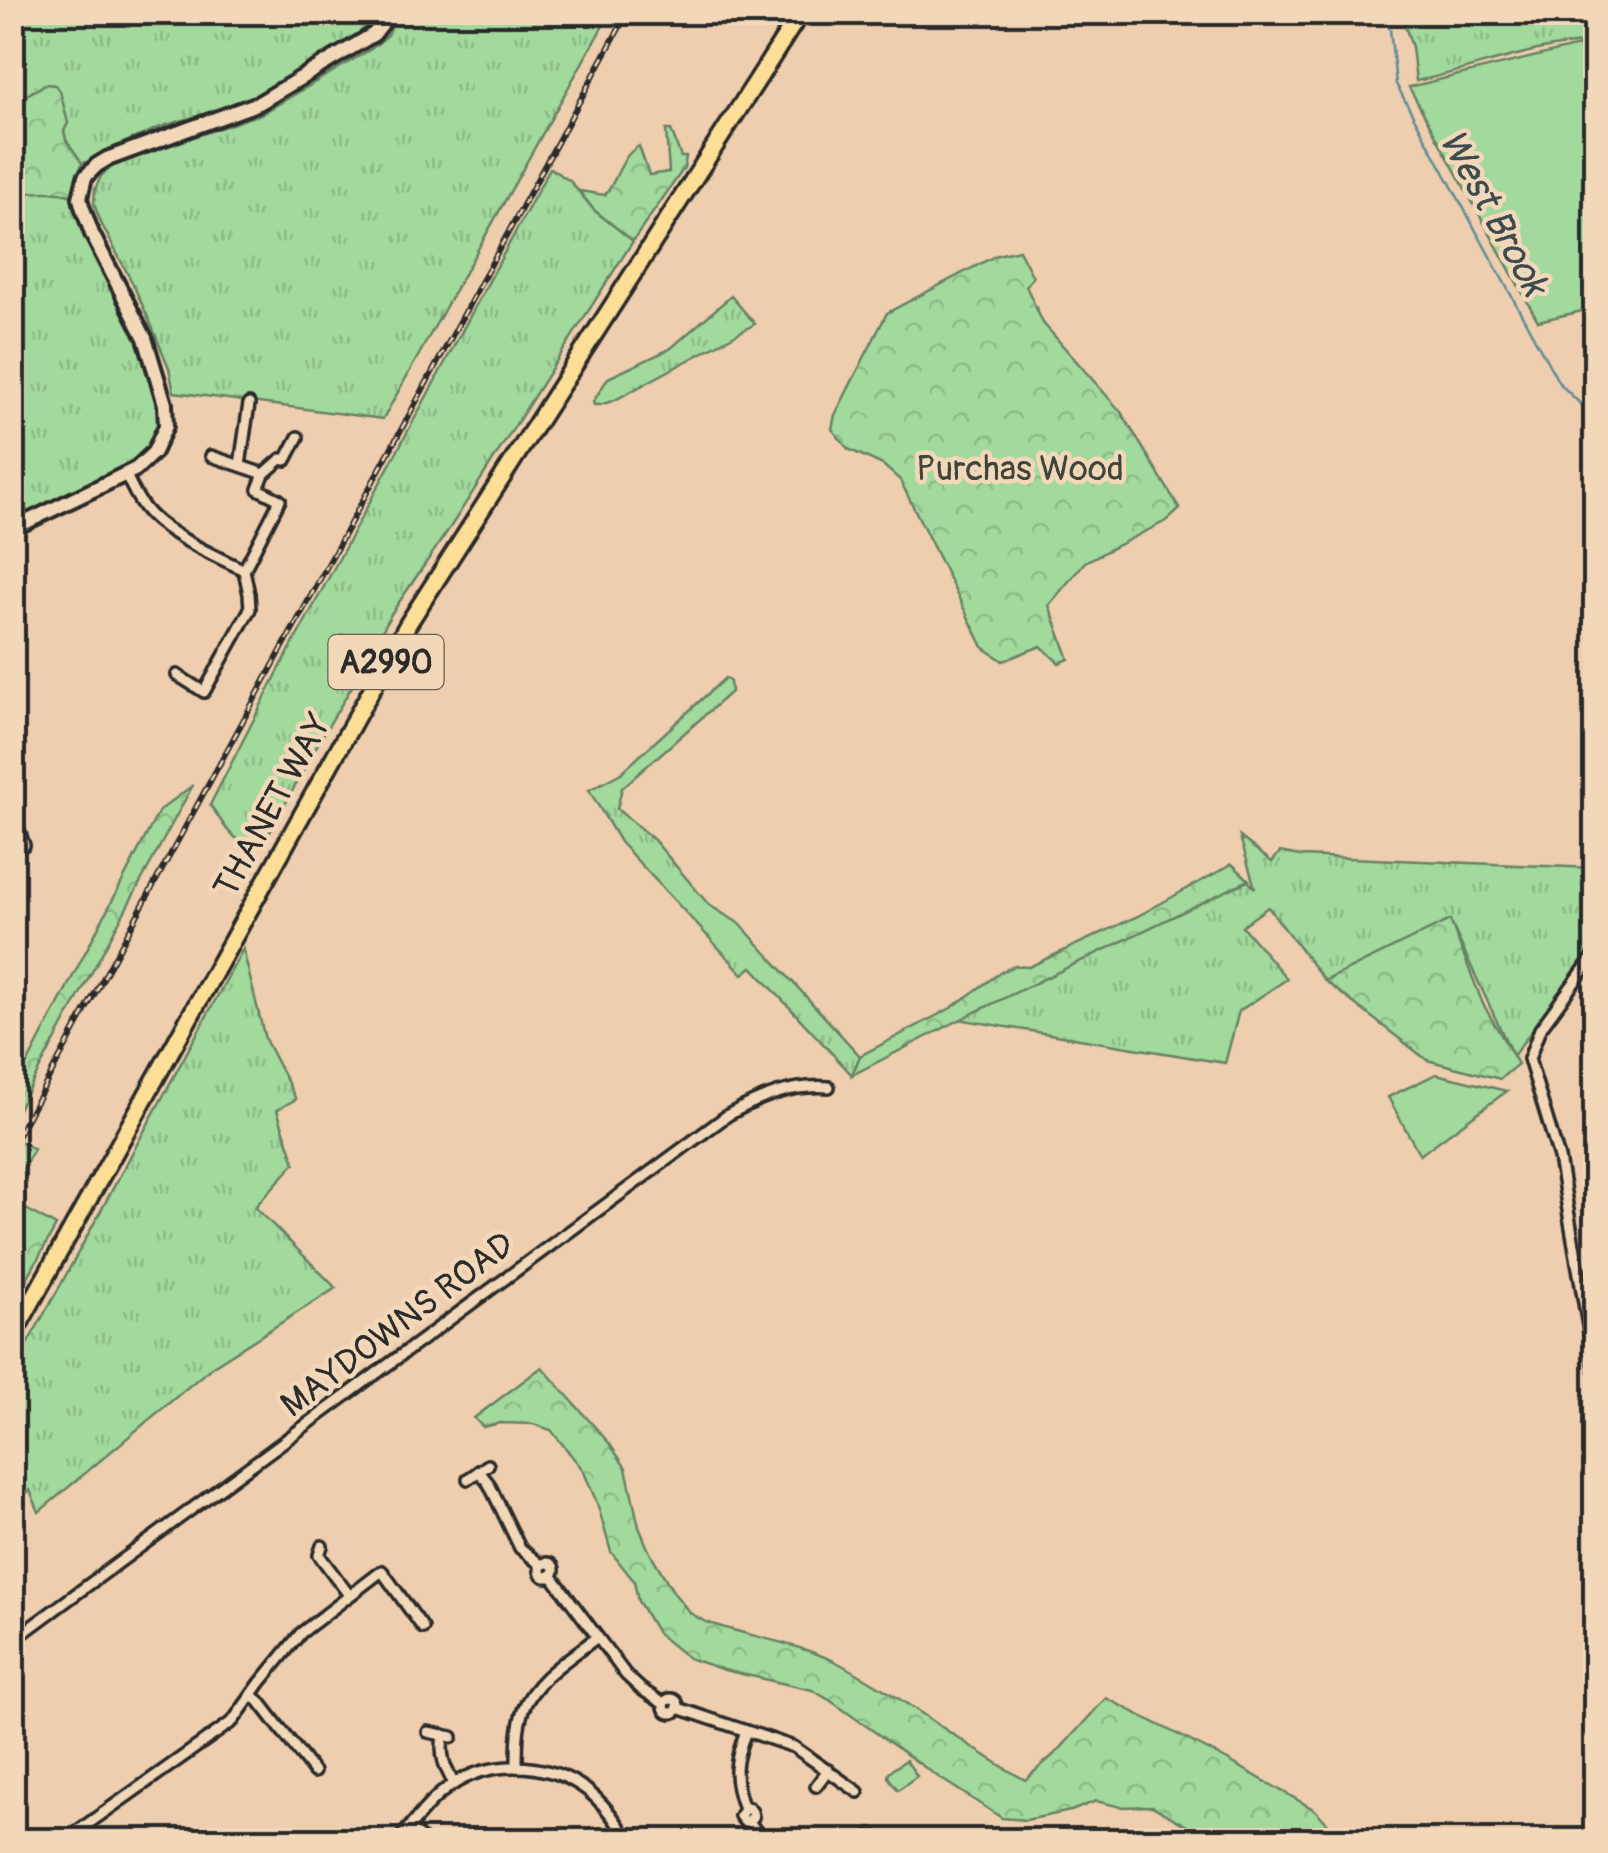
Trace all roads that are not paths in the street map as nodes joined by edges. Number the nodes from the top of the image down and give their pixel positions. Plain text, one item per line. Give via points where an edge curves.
1 (391, 12) edge
2 (801, 12) edge
3 (248, 404) dead end
4 (298, 438) dead end
5 (211, 456) dead end
6 (240, 465) junction
7 (125, 474) junction
8 (264, 474) junction
9 (12, 529) edge
10 (244, 570) junction
11 (177, 675) dead end
12 (12, 810) edge
13 (24, 844) dead end
14 (1596, 954) edge
15 (829, 1086) dead end
16 (12, 1337) edge
17 (1596, 1372) edge
18 (468, 1479) dead end
19 (322, 1546) dead end
20 (349, 1595) junction
21 (423, 1628) dead end
22 (597, 1637) junction
23 (12, 1641) edge
24 (537, 1666) dead end
25 (546, 1677) junction
26 (252, 1695) junction
27 (746, 1731) junction
28 (428, 1732) dead end
29 (516, 1766) junction
30 (828, 1770) junction
31 (314, 1772) dead end
32 (454, 1784) junction
33 (816, 1786) dead end
34 (858, 1792) dead end
35 (409, 1828) junction
36 (65, 1840) edge
37 (398, 1840) edge
38 (423, 1840) edge
39 (628, 1840) edge
40 (762, 1840) edge

1 - 7 main road via 374,34 260,103 90,170 80,198 86,220 138,320 165,404 159,444
2 - 16 main road, THANET WAY / A2990 via 408,624
3 - 6 street
4 - 8 street via 286,460
5 - 6 street
6 - 8 street
7 - 9 main road
7 - 10 street via 160,523
8 - 10 street via 258,489 280,500
10 - 11 street via 250,608 204,692
12 - 13 street
14 - 17 street via 1540,1029 1529,1059 1559,1158
15 - 23 street, MAYDOWNS ROAD via 806,1085 728,1115
18 - 22 street via 483,1468 520,1548 541,1565 542,1575 551,1575
19 - 20 street via 320,1555
20 - 21 street via 382,1571
20 - 26 street via 302,1633
22 - 25 street
22 - 27 street via 626,1675 669,1713 678,1708
24 - 25 street
25 - 29 street via 523,1711
26 - 31 street
26 - 36 street via 233,1721
27 - 30 street via 794,1747
27 - 40 street via 736,1786
28 - 32 street via 448,1736 440,1753
29 - 32 street
29 - 39 street via 579,1784
30 - 33 street
30 - 34 street
32 - 35 street
35 - 37 street
35 - 38 street

